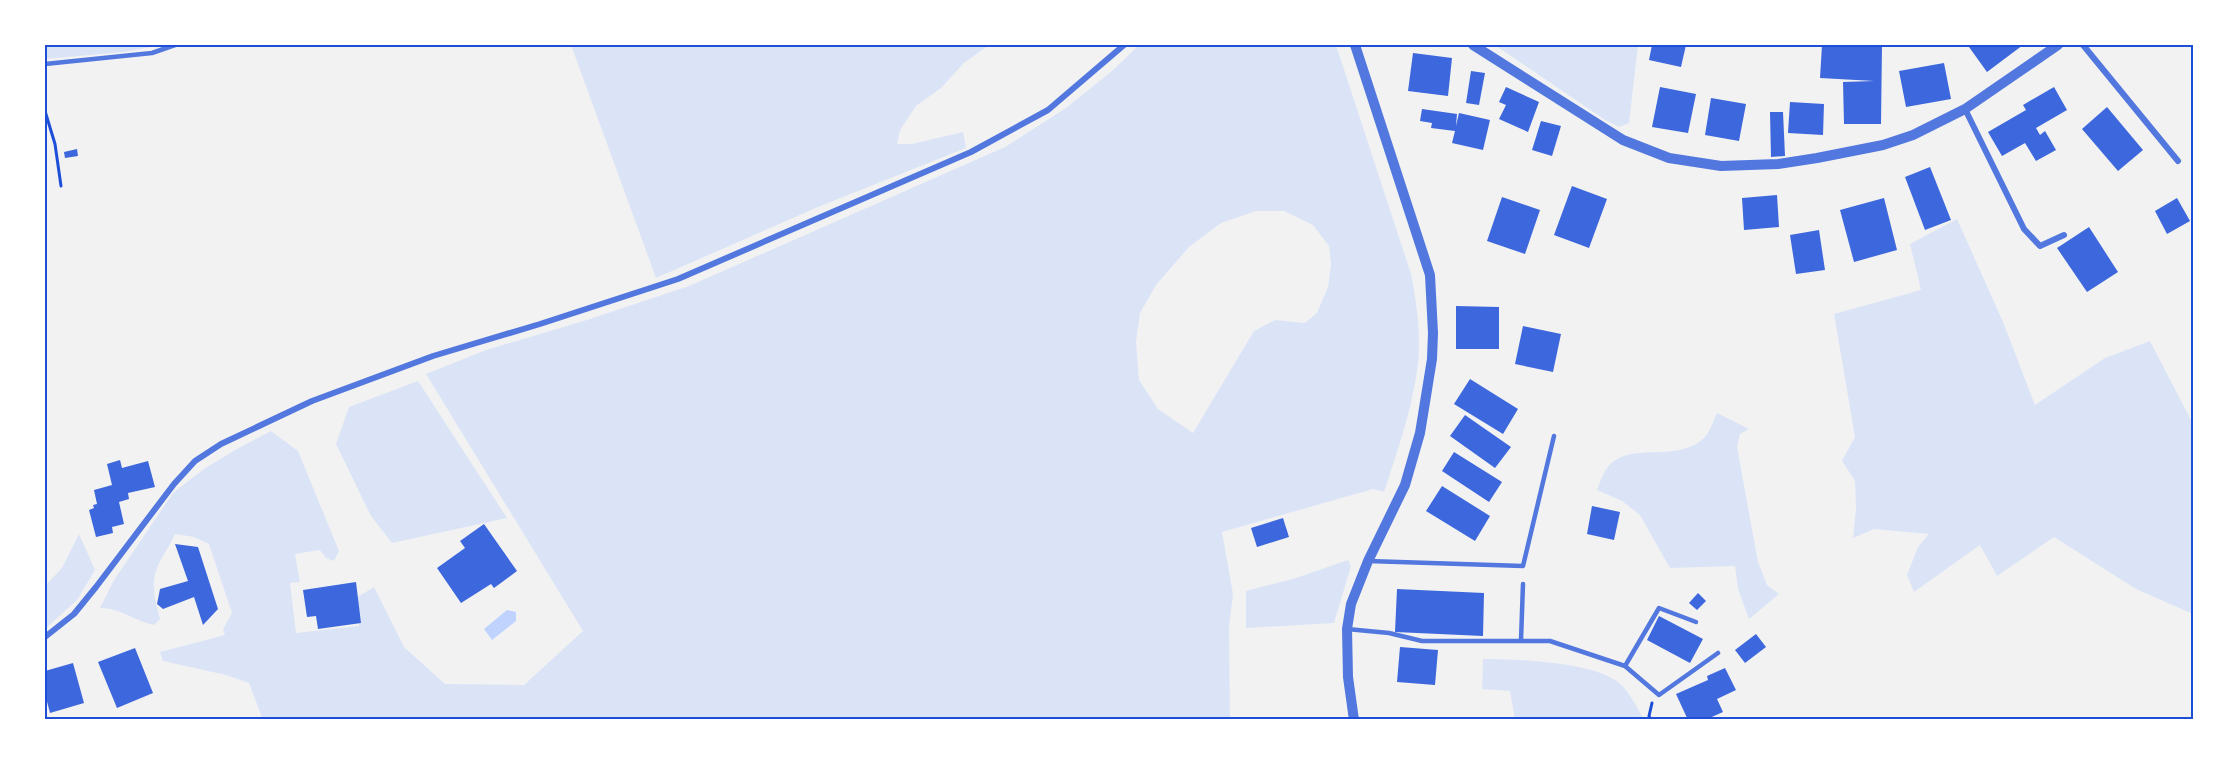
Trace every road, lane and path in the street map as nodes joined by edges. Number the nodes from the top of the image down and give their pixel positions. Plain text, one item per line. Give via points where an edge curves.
1 (175, 45) edge
2 (1124, 45) edge
3 (1355, 45) edge
4 (1473, 45) edge
5 (2058, 45) edge
6 (2083, 45) edge
7 (45, 64) edge
8 (1965, 109) junction
9 (45, 111) edge
10 (2178, 161) dead end
11 (61, 186) dead end
12 (2064, 235) dead end
13 (1554, 436) dead end
14 (1368, 561) junction
15 (1522, 584) dead end
16 (1696, 622) dead end
17 (1347, 629) junction
18 (45, 637) edge
19 (1521, 640) junction
20 (1718, 653) dead end
21 (1625, 666) junction
22 (1659, 695) junction
23 (1354, 720) edge
24 (1651, 720) edge

1 - 7 lane via 152,53
2 - 18 street via 1048,110 971,152 678,279 433,356 312,401 221,444 195,461 174,484 74,614
3 - 14 street via 1430,275 1433,333 1420,433 1405,485
4 - 8 street via 1623,140 1646,151 1695,164 1779,164 1862,149 1913,135
5 - 8 street
6 - 10 street
8 - 12 street via 2024,229 2040,246
9 - 11 path
13 - 14 lane via 1523,566
14 - 17 street via 1351,604
15 - 19 lane
16 - 21 lane via 1659,608
17 - 19 lane via 1422,641
17 - 23 street
19 - 21 lane via 1550,641
20 - 22 lane
21 - 22 lane
22 - 24 path via 1650,706

